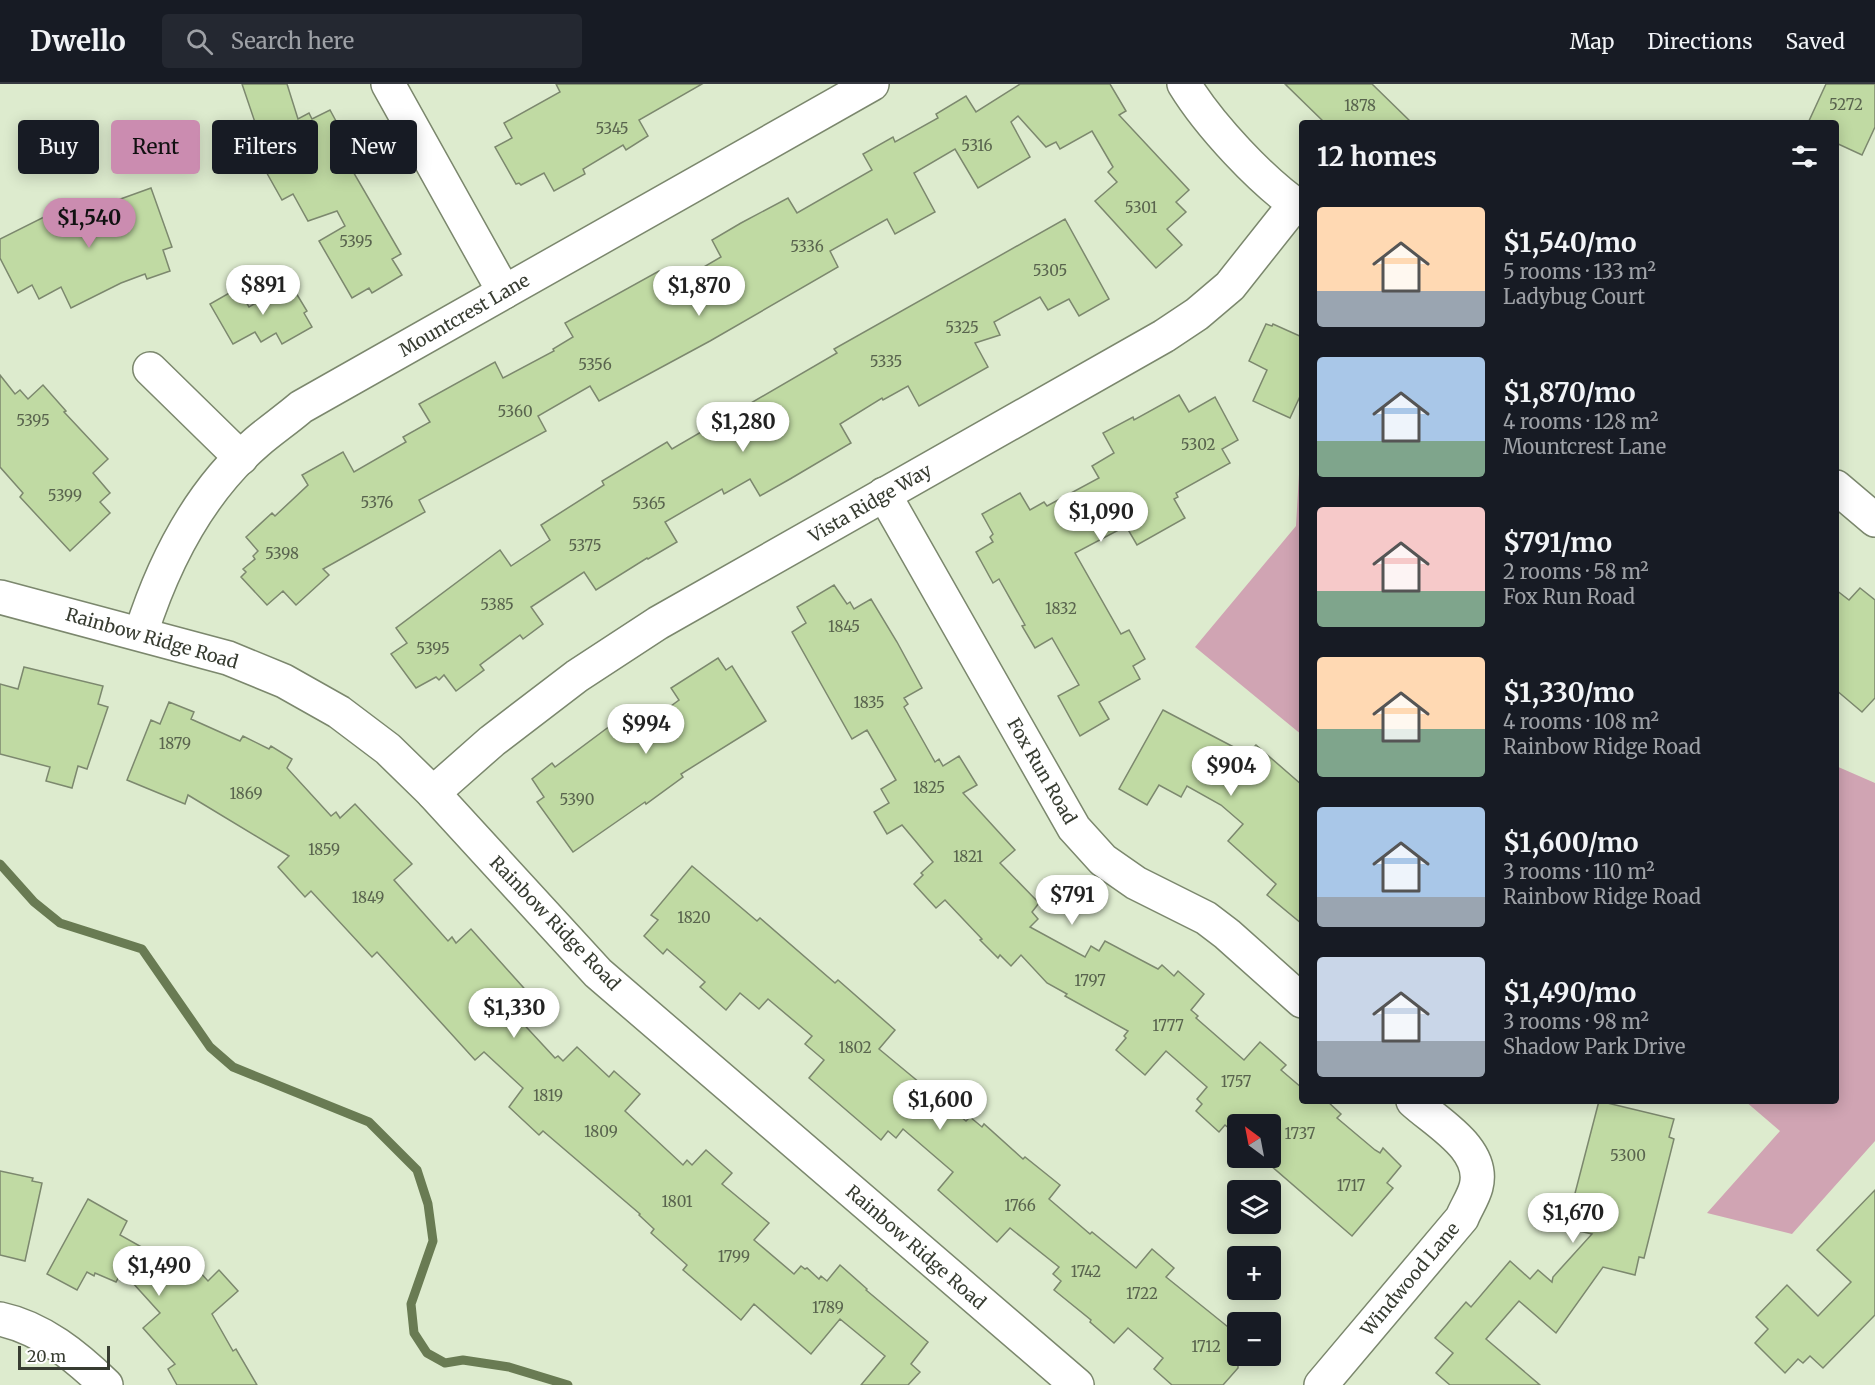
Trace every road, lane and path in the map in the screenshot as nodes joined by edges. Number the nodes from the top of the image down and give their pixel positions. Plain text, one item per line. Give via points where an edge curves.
1 (388, 84) edge
2 (872, 84) edge
3 (1184, 84) edge
4 (1298, 207) edge
5 (504, 292) junction
6 (150, 369) dead end
7 (241, 458) junction
8 (1839, 490) edge
9 (884, 494) junction
10 (1875, 520) edge
11 (0, 597) edge
12 (141, 633) junction
13 (433, 793) junction
14 (1299, 998) edge
15 (1416, 1104) edge
16 (0, 1319) edge
17 (106, 1385) edge
18 (1077, 1385) edge
19 (1321, 1385) edge

1 - 5 street
2 - 5 street, Mountcrest Lane
3 - 4 street via 1225,138
4 - 9 street, Vista Ridge Way via 1230,286 1197,314
5 - 7 street, Mountcrest Lane via 301,407
6 - 7 street
7 - 12 street, Mountcrest Lane via 206,498 177,543 154,592
8 - 10 street
9 - 13 street, Vista Ridge Way via 658,623 586,670 492,741
9 - 14 street, Fox Run Road via 1074,828 1103,860 1136,884 1213,923
11 - 12 street, Rainbow Ridge Road
12 - 13 street, Rainbow Ridge Road via 228,657 284,681 347,718 388,749
13 - 18 street, Rainbow Ridge Road via 598,973
15 - 19 street, Windwood Lane via 1460,1142 1476,1162 1476,1186 1462,1218
16 - 17 street via 45,1336 80,1360

